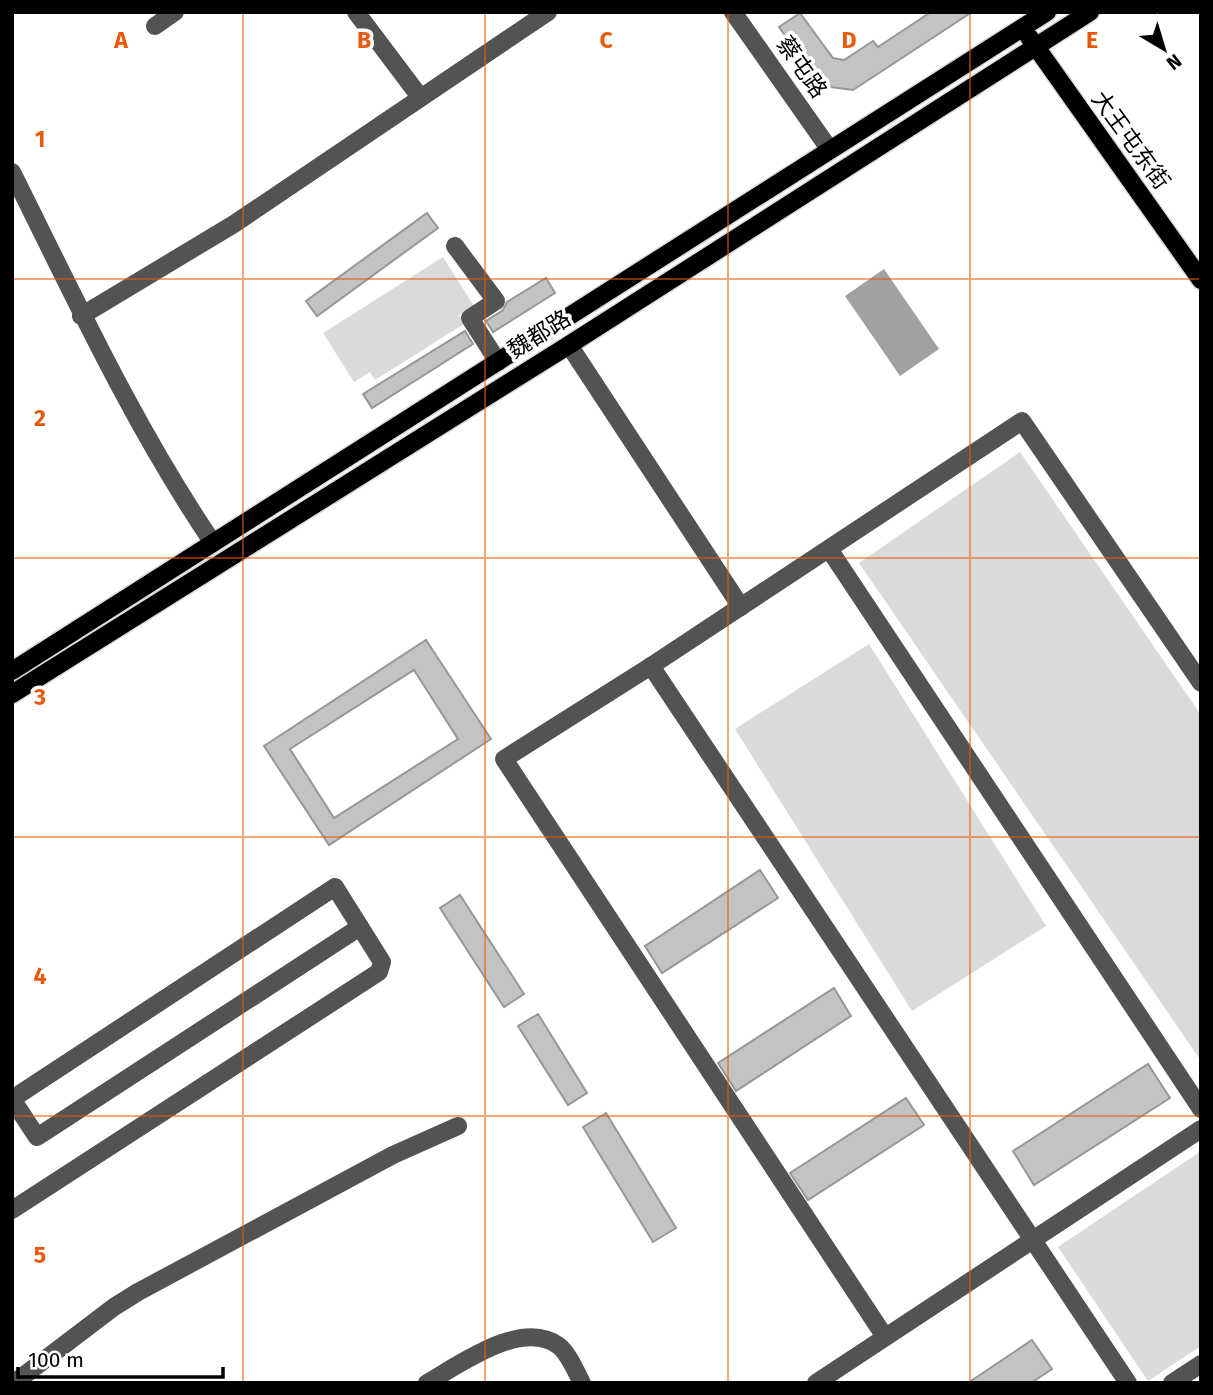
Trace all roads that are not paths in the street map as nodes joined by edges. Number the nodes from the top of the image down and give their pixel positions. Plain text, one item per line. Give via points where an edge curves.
1 (175, 12) edge
2 (356, 12) edge
3 (548, 12) edge
4 (733, 12) edge
5 (1090, 12) edge
6 (1046, 13) edge
7 (155, 26) dead end
8 (1023, 28) junction
9 (1035, 48) junction
10 (421, 97) junction
11 (830, 150) junction
12 (12, 172) edge
13 (455, 246) dead end
14 (1201, 280) edge
15 (81, 316) junction
16 (569, 345) junction
17 (498, 362) junction
18 (214, 543) junction
19 (829, 549) junction
20 (740, 607) junction
21 (651, 666) junction
22 (12, 671) edge
23 (1201, 683) edge
24 (12, 694) edge
25 (360, 927) junction
26 (12, 1099) edge
27 (1201, 1109) edge
28 (458, 1126) dead end
29 (1201, 1129) edge
30 (12, 1210) edge
31 (1033, 1240) junction
32 (886, 1337) junction
33 (1201, 1364) edge
34 (14, 1383) edge
35 (427, 1383) edge
36 (582, 1383) edge
37 (816, 1383) edge
38 (1128, 1383) edge
39 (1171, 1383) edge

1 - 7 street
2 - 10 street
3 - 10 street
4 - 11 street, 蔡屯路
5 - 9 main road, 魏都路
6 - 8 main road, 魏都路
8 - 9 main road, 大王屯东街
8 - 11 main road, 魏都路
9 - 14 main road, 大王屯东街
9 - 16 main road, 魏都路
10 - 15 street via 234,223
11 - 17 main road, 魏都路
12 - 15 street
13 - 17 street via 496,301 470,318
15 - 18 street via 178,492
16 - 20 street
16 - 24 main road, 魏都路
17 - 18 main road, 魏都路
18 - 22 main road, 魏都路
19 - 20 street
19 - 23 street via 1022,421
19 - 27 street
20 - 21 street
21 - 31 street
21 - 32 street via 504,759
25 - 26 street via 37,1137
25 - 26 street via 335,887
25 - 30 street via 382,962 379,972
28 - 34 street via 393,1155 138,1292
29 - 31 street
31 - 32 street
31 - 38 street
32 - 37 street
33 - 39 street
35 - 36 street via 502,1342 527,1338 561,1347

